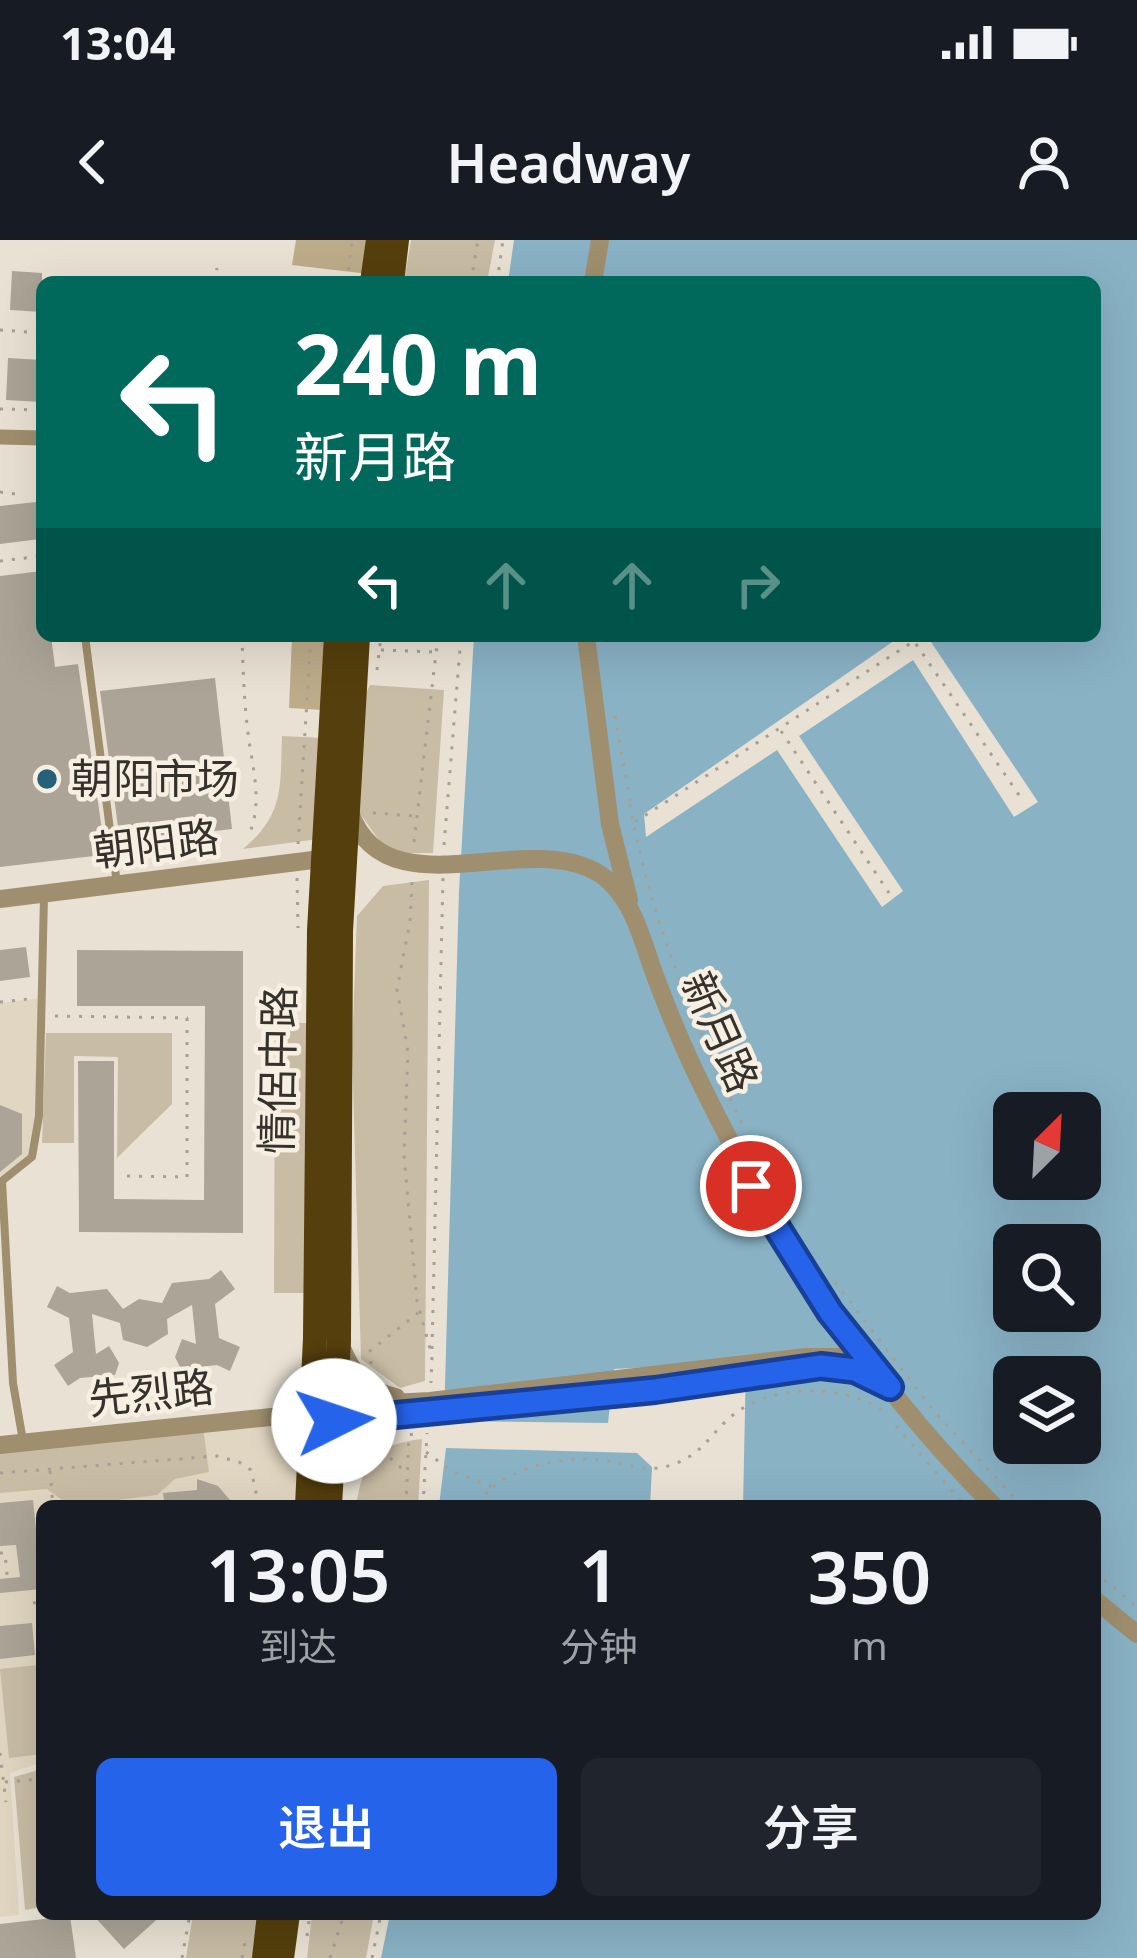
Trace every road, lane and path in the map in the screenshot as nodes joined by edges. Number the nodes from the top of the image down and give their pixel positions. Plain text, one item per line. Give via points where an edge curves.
1 (352, 240) edge
2 (378, 240) edge
3 (397, 240) edge
4 (478, 240) edge
5 (502, 240) edge
6 (600, 240) edge
7 (217, 268) dead end
8 (216, 276) edge
9 (348, 276) edge
10 (373, 276) edge
11 (393, 276) edge
12 (471, 276) edge
13 (497, 276) edge
14 (594, 276) edge
15 (0, 331) edge
16 (36, 333) edge
17 (0, 409) edge
18 (36, 410) edge
19 (0, 436) edge
20 (36, 438) edge
21 (0, 492) edge
22 (23, 496) dead end
23 (36, 557) edge
24 (0, 561) edge
25 (86, 642) edge
26 (242, 642) edge
27 (336, 642) edge
28 (438, 642) edge
29 (461, 642) edge
30 (587, 642) edge
31 (912, 642) edge
32 (915, 642) edge
33 (369, 643) edge
34 (437, 652) junction
35 (780, 729) junction
36 (348, 801) junction
37 (1023, 802) dead end
38 (631, 804) dead end
39 (634, 823) junction
40 (248, 837) dead end
41 (322, 859) junction
42 (446, 862) junction
43 (413, 863) junction
44 (117, 885) junction
45 (889, 892) dead end
46 (44, 895) junction
47 (0, 899) edge
48 (632, 911) junction
49 (41, 998) junction
50 (0, 1002) edge
51 (41, 1016) junction
52 (742, 1126) dead end
53 (124, 1176) dead end
54 (832, 1278) dead end
55 (339, 1341) junction
56 (432, 1356) junction
57 (865, 1357) junction
58 (890, 1387) junction
59 (309, 1413) junction
60 (334, 1414) junction
61 (429, 1416) junction
62 (363, 1435) junction
63 (23, 1442) junction
64 (0, 1445) edge
65 (426, 1452) junction
66 (50, 1470) junction
67 (0, 1473) edge
68 (407, 1474) junction
69 (332, 1480) junction
70 (493, 1487) junction
71 (52, 1500) edge
72 (258, 1500) edge
73 (307, 1500) edge
74 (330, 1500) edge
75 (406, 1500) edge
76 (423, 1500) edge
77 (480, 1500) edge
78 (960, 1500) edge
79 (989, 1500) edge
80 (1016, 1500) edge
81 (0, 1553) edge
82 (7, 1575) dead end
83 (1101, 1577) edge
84 (1101, 1605) edge
85 (1137, 1607) edge
86 (1137, 1634) edge
87 (0, 1754) edge
88 (36, 1779) edge
89 (3, 1782) junction
90 (6, 1802) dead end
91 (189, 1920) edge
92 (268, 1920) edge
93 (287, 1920) edge
94 (309, 1920) edge
95 (342, 1920) edge
96 (380, 1920) edge
97 (306, 1938) dead end
98 (182, 1958) edge
99 (264, 1958) edge
100 (282, 1958) edge
101 (330, 1958) edge
102 (373, 1958) edge

1 - 9 path
2 - 10 highway
3 - 11 highway
4 - 12 path
5 - 13 path
6 - 14 street
7 - 8 path
15 - 16 path
17 - 18 path
19 - 20 street
21 - 22 path
23 - 24 path
25 - 44 lane
26 - 40 path via 256,772
27 - 41 highway, 情侶中路
28 - 34 path
29 - 42 path
30 - 48 street via 610,824
31 - 35 path
32 - 37 path
33 - 34 path
33 - 36 highway, 情侶中路
34 - 43 path
35 - 39 path
35 - 45 path
36 - 43 street via 370,844
36 - 55 highway, 情侶中路
38 - 39 path
39 - 52 path via 688,1001
41 - 44 street, 朝阳路
41 - 59 highway, 情侶中路
42 - 43 street, 新月路
42 - 48 street, 新月路 via 573,861 602,874
42 - 56 path
43 - 56 path via 398,988 408,1052 404,1156 417,1300
44 - 46 street, 朝阳路
46 - 47 street, 朝阳路
46 - 49 lane
48 - 57 street, 新月路 via 687,1057 751,1186
49 - 50 path
49 - 51 lane
51 - 53 path via 187,1018 188,1178
51 - 63 lane via 32,1157 2,1181
54 - 80 path via 933,1410
55 - 60 highway, 情侶中路
55 - 61 street via 369,1388
56 - 61 path
57 - 58 street, 新月路
57 - 61 street via 806,1358
58 - 61 street via 855,1370 821,1366
58 - 79 street, 新月路
59 - 60 street
59 - 63 street, 先烈路
59 - 73 highway, 情侶中路
60 - 61 street
60 - 69 highway, 情侶中路
61 - 62 street
61 - 65 path
61 - 68 path via 409,1435
62 - 68 path
62 - 69 street
63 - 64 street, 先烈路
65 - 70 path
65 - 76 path
66 - 67 path
66 - 71 path
66 - 72 path via 218,1456 250,1470
68 - 75 path
69 - 74 highway, 情侶中路
70 - 77 path
70 - 78 path via 570,1460 663,1467 689,1459 738,1411 822,1390 852,1394 889,1415
81 - 82 path
83 - 85 path
84 - 86 street
87 - 89 path
88 - 89 path
89 - 90 path
91 - 98 path
92 - 99 highway
93 - 100 highway
94 - 97 path
95 - 101 path
96 - 102 path

